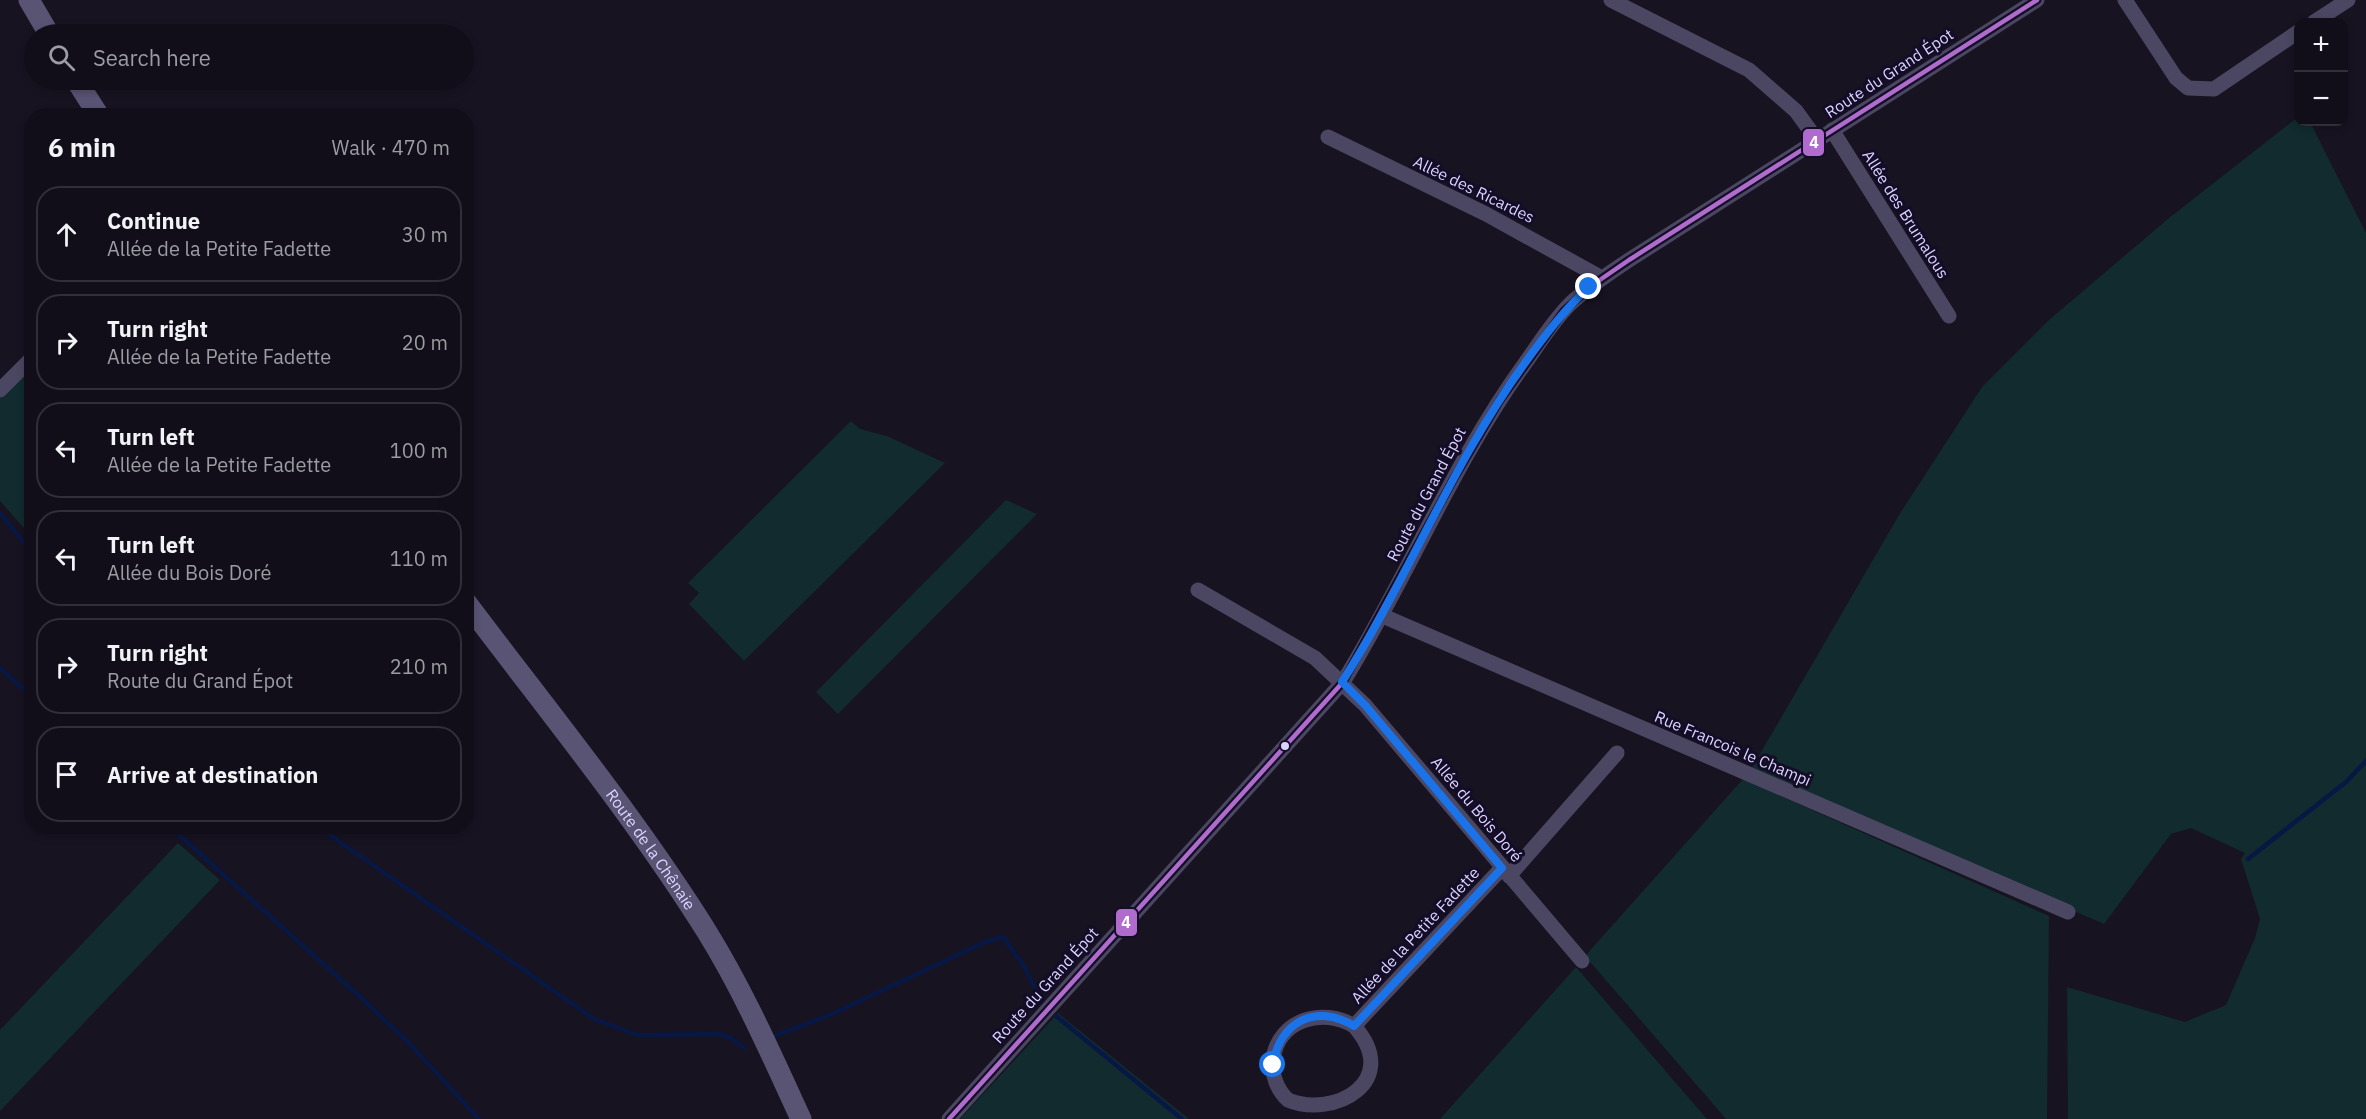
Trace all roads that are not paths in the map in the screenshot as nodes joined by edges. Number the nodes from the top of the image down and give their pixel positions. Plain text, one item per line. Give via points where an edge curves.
1 (29, 0) edge
2 (1611, 0) edge
3 (2037, 0) edge
4 (2126, 0) edge
5 (2348, 0) edge
6 (2320, 18) edge
7 (43, 24) edge
8 (2294, 35) edge
9 (82, 90) edge
10 (94, 108) edge
11 (1832, 130) junction
12 (1328, 137) dead end
13 (1816, 140) junction
14 (1602, 278) junction
15 (1949, 316) dead end
16 (24, 366) edge
17 (0, 390) edge
18 (1198, 590) dead end
19 (474, 613) edge
20 (1383, 616) junction
21 (1342, 682) junction
22 (1617, 753) dead end
23 (1505, 872) junction
24 (2068, 912) dead end
25 (1582, 961) dead end
26 (1354, 1026) junction
27 (801, 1119) edge
28 (949, 1119) edge

1 - 7 main road
2 - 13 street via 1749,70 1796,111
3 - 11 street, Route du Grand Épot
4 - 8 street via 2176,78 2188,88 2214,88
5 - 6 street
9 - 10 main road
11 - 13 street, Route du Grand Épot
11 - 15 street, Allée des Brumalous
12 - 14 street, Allée des Ricardes via 1506,225
13 - 14 street, Route du Grand Épot
14 - 20 street, Route du Grand Épot via 1557,318 1498,399 1446,490
16 - 17 street
18 - 21 street, Allée du Bois Doré via 1315,658
19 - 27 main road, Route de la Chênaie via 636,829 708,934 747,1002
20 - 21 street, Route du Grand Épot
20 - 24 street, Rue Francois le Champi
21 - 23 street, Allée du Bois Doré
21 - 28 street, Route du Grand Épot
22 - 23 street, Allée de la Petite Fadette
23 - 25 street, Allée du Bois Doré
23 - 26 street, Allée de la Petite Fadette
26 - 26 street, Allée de la Petite Fadette via 1332,1016 1309,1017 1294,1024 1281,1038 1274,1052 1274,1077 1282,1095 1295,1107 1320,1115 1334,1114 1348,1108 1364,1092 1372,1062 1364,1038

